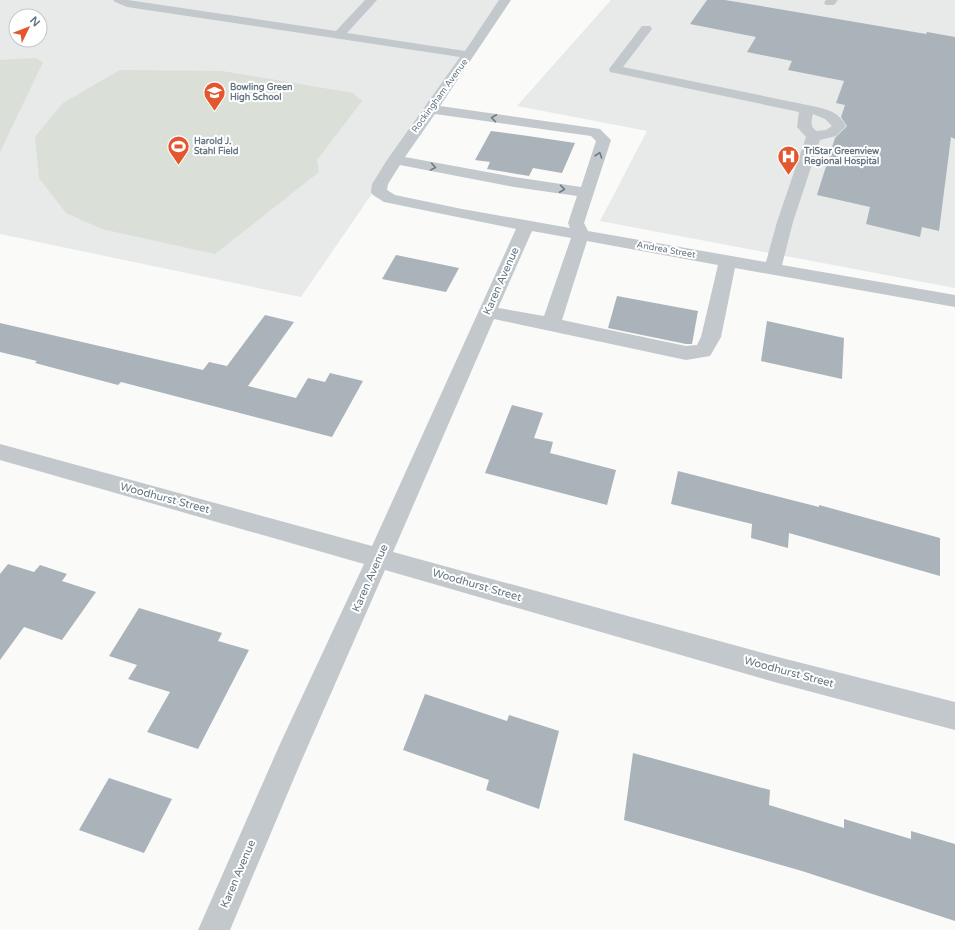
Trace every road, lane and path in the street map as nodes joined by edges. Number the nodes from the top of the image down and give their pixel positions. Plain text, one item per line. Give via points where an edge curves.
1 (119, 0) edge
2 (371, 0) edge
3 (505, 0) edge
4 (646, 30) dead end
5 (338, 36) junction
6 (469, 55) junction
7 (431, 109) junction
8 (807, 109) junction
9 (814, 136) junction
10 (395, 160) junction
11 (586, 192) junction
12 (379, 193) joint
13 (526, 226) junction
14 (581, 234) junction
15 (728, 260) junction
16 (773, 268) junction
17 (955, 301) edge
18 (487, 312) junction
19 (550, 324) junction
20 (0, 452) edge
21 (379, 557) junction
22 (955, 716) edge
23 (214, 930) edge

1 - 5 street via 127,4
2 - 5 street
3 - 6 street, Rockingham Avenue
4 - 8 street via 615,69
5 - 6 street
6 - 7 street, Rockingham Avenue
7 - 10 street, Rockingham Avenue
11 -> 7 street via 604,140 595,132
8 - 9 street via 803,125 805,130
8 - 9 street via 828,114 836,119 839,126 826,135
9 - 16 street via 784,222
10 -> 11 street via 514,182
10 - 12 street, Rockingham Avenue via 380,184
11 - 14 street via 576,223
12 - 13 street, Andrea Street via 390,199
13 - 14 street, Andrea Street
13 - 18 street, Karen Avenue
14 - 15 street, Andrea Street
14 - 19 street
15 - 16 street, Andrea Street
15 - 19 street via 710,336 703,351 686,353
16 - 17 street, Andrea Street
18 - 19 street
18 - 21 street, Karen Avenue
20 - 21 street, Woodhurst Street
21 - 22 street, Woodhurst Street via 770,668
21 - 23 street, Karen Avenue

